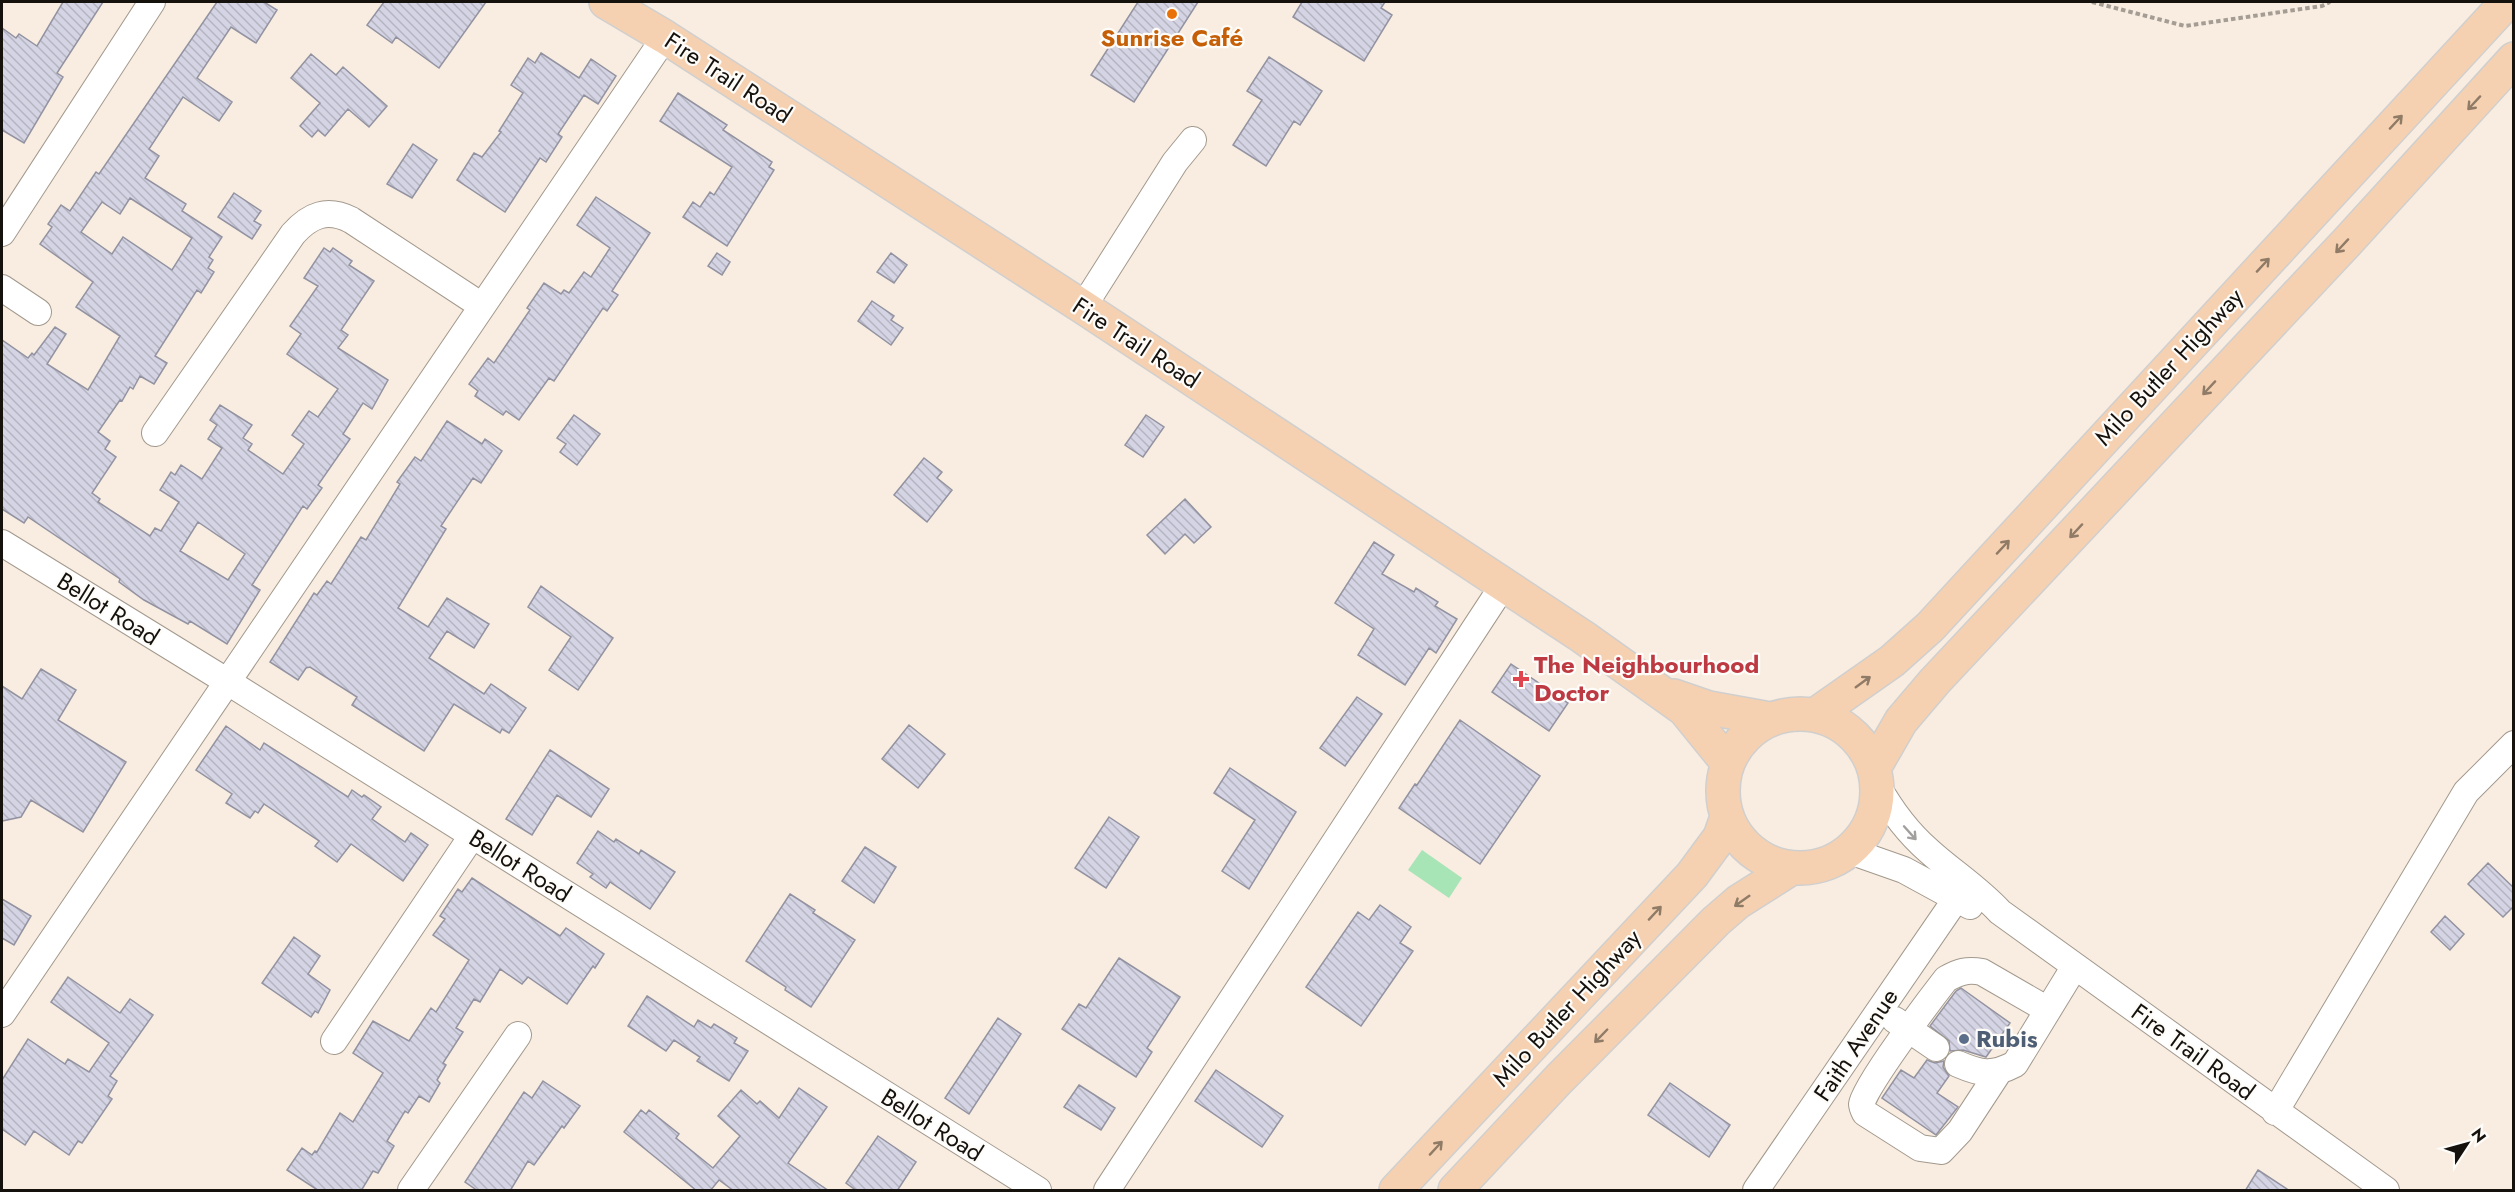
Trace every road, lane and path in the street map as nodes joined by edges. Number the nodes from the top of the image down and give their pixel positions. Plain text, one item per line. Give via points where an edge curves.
1 (152, 2) edge
2 (606, 2) edge
3 (2092, 2) edge
4 (2330, 2) edge
5 (2507, 2) edge
6 (665, 37) junction
7 (2514, 59) edge
8 (1193, 140) dead end
9 (2, 233) edge
10 (2, 288) edge
11 (482, 306) junction
12 (1083, 308) junction
13 (38, 312) dead end
14 (155, 434) dead end
15 (2, 543) edge
16 (1504, 584) junction
17 (228, 682) junction
18 (1661, 691) junction
19 (1815, 715) junction
20 (1770, 719) junction
21 (2514, 744) edge
22 (1728, 763) junction
23 (1875, 776) junction
24 (1727, 817) junction
25 (472, 836) junction
26 (1850, 851) junction
27 (1790, 868) junction
28 (1956, 899) junction
29 (2000, 912) junction
30 (2074, 966) junction
31 (1880, 1009) junction
32 (2048, 1010) junction
33 (2, 1014) edge
34 (1909, 1030) junction
35 (518, 1035) dead end
36 (334, 1041) dead end
37 (1936, 1048) dead end
38 (1958, 1064) dead end
39 (1998, 1073) junction
40 (2275, 1112) junction
41 (411, 1191) edge
42 (1038, 1191) edge
43 (1107, 1191) edge
44 (1396, 1191) edge
45 (1455, 1191) edge
46 (1756, 1191) edge
47 (2386, 1191) edge

1 - 9 street
2 - 6 main road, Fire Trail Road
3 - 4 path via 2185,26
19 -> 5 main road, Milo Butler Highway via 1892,661 1930,627
6 - 11 street
6 - 12 main road, Fire Trail Road
7 -> 23 main road, Milo Butler Highway via 1927,689 1901,721
8 - 12 street via 1175,162
10 - 13 street
11 - 14 street via 351,220 323,213 293,234
11 - 17 street
12 - 16 main road, Fire Trail Road
15 - 17 street, Bellot Road
16 - 18 main road, Fire Trail Road
16 - 43 street
17 - 25 street, Bellot Road
17 - 33 street
18 - 20 main road, Fire Trail Road via 1709,708
18 - 22 main road, Fire Trail Road via 1693,718
19 - 20 main road
19 - 23 main road via 1852,734
20 - 22 main road via 1740,741
21 - 40 street via 2466,792
22 - 24 main road via 1722,790
23 - 26 main road via 1877,801 1868,829
23 -> 29 street, Fire Trail Road via 1899,820 1915,838
24 - 27 main road via 1751,852
44 -> 24 main road, Milo Butler Highway via 1692,875 1720,837
25 - 36 street
25 - 42 street, Bellot Road
26 - 27 main road via 1823,866
26 - 28 street, Fire Trail Road via 1904,870
27 -> 45 main road, Milo Butler Highway via 1716,921
28 - 29 street, Fire Trail Road via 1978,909
28 - 31 street, Faith Avenue
29 - 30 street, Fire Trail Road
30 - 32 street
30 - 40 street, Fire Trail Road
31 - 34 street
31 - 46 street, Faith Avenue
32 - 34 street via 1982,972 1961,971 1946,979
32 - 39 street via 2015,1064
34 - 37 street
34 - 39 street via 1862,1106 1864,1113 1920,1148 1941,1151 1960,1131
35 - 41 street
38 - 39 street via 1977,1072
40 - 47 street, Fire Trail Road

